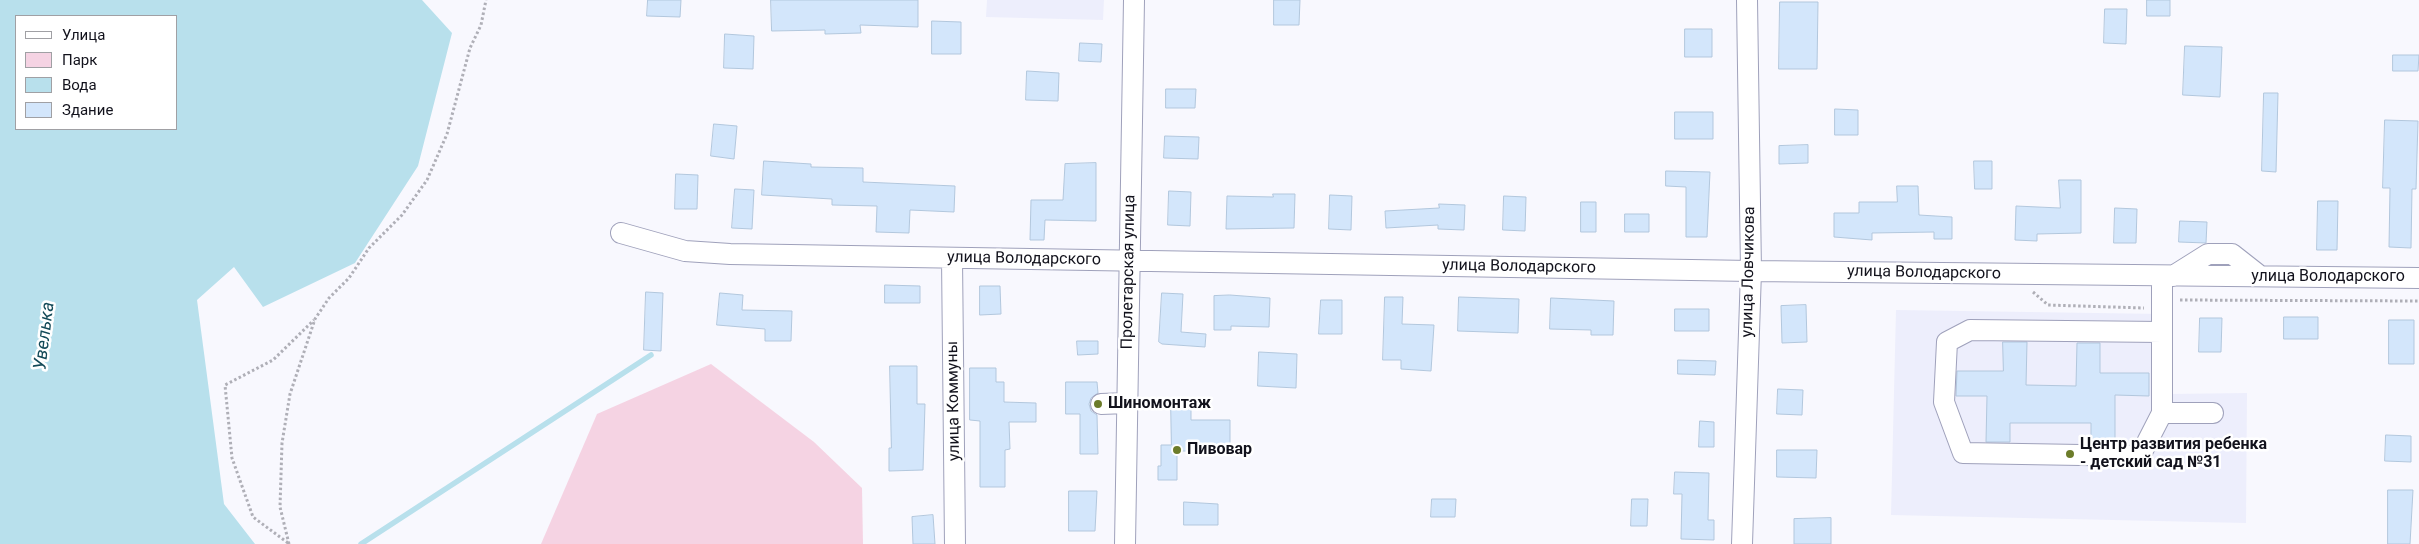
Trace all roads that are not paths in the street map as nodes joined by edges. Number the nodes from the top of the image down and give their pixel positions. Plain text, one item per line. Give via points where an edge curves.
1 (1134, 0) edge
2 (1747, 0) edge
3 (621, 234) dead end
4 (952, 258) junction
5 (1129, 260) junction
6 (1751, 270) junction
7 (2167, 276) junction
8 (2419, 278) edge
9 (2162, 332) junction
10 (1127, 403) junction
11 (1101, 404) dead end
12 (2162, 413) junction
13 (2213, 413) dead end
14 (955, 544) edge
15 (1125, 544) edge
16 (1742, 544) edge

1 - 5 street, Пролетарская улица
2 - 6 street, улица Ловчикова
3 - 4 street, улица Володарского via 685,251
4 - 5 street, улица Володарского
4 - 14 street, улица Коммуны
5 - 6 street, улица Володарского
5 - 10 street, Пролетарская улица
6 - 7 street, улица Володарского
6 - 16 street, улица Ловчикова
7 - 8 street, улица Володарского
7 - 9 street
9 - 12 street
9 - 12 street via 1970,330 1947,342 1944,402 1963,453 2140,456
10 - 11 street
10 - 15 street, Пролетарская улица
12 - 13 street

